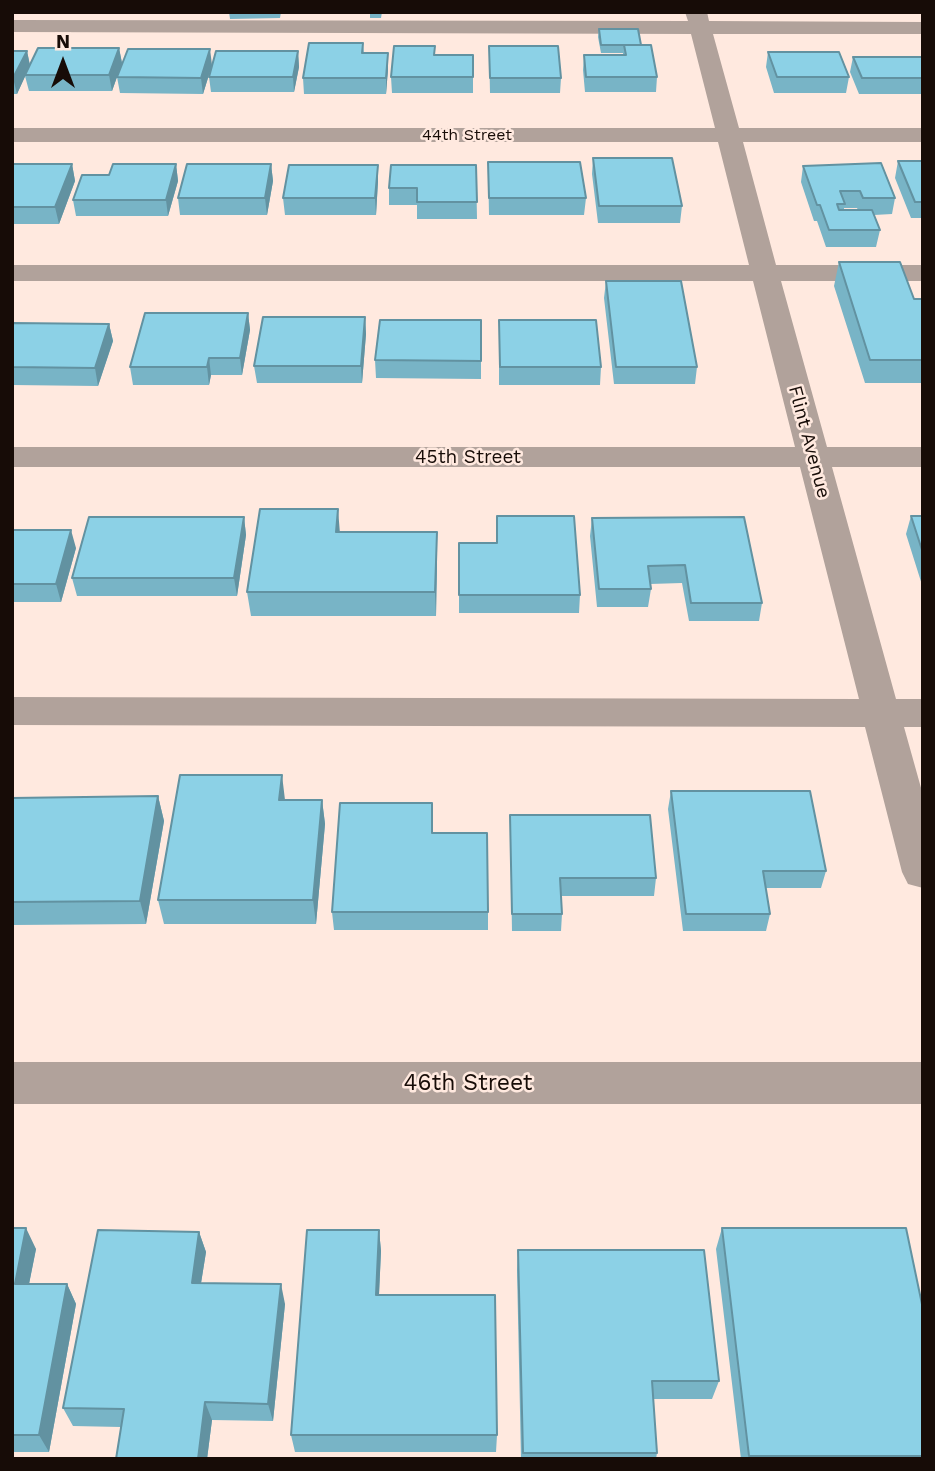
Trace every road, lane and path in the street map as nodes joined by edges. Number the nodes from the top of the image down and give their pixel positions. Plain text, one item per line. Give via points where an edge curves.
1 (698, 20) edge
2 (12, 26) edge
3 (923, 28) edge
4 (12, 135) edge
5 (728, 135) junction
6 (923, 135) edge
7 (12, 273) edge
8 (765, 273) junction
9 (923, 273) edge
10 (12, 457) edge
11 (813, 457) junction
12 (923, 457) edge
13 (12, 711) edge
14 (881, 713) junction
15 (923, 713) edge
16 (923, 872) edge
17 (12, 1083) edge
18 (923, 1083) edge

1 - 2 street
1 - 3 street
1 - 5 street, Flint Avenue
4 - 5 street, 44th Street
5 - 6 street, 44th Street
5 - 8 street, Flint Avenue
7 - 8 street
8 - 9 street
8 - 11 street, Flint Avenue
10 - 11 street, 45th Street
11 - 12 street, 45th Street
11 - 14 street, Flint Avenue
13 - 14 street
14 - 15 street
14 - 16 street, Flint Avenue
17 - 18 street, 46th Street

